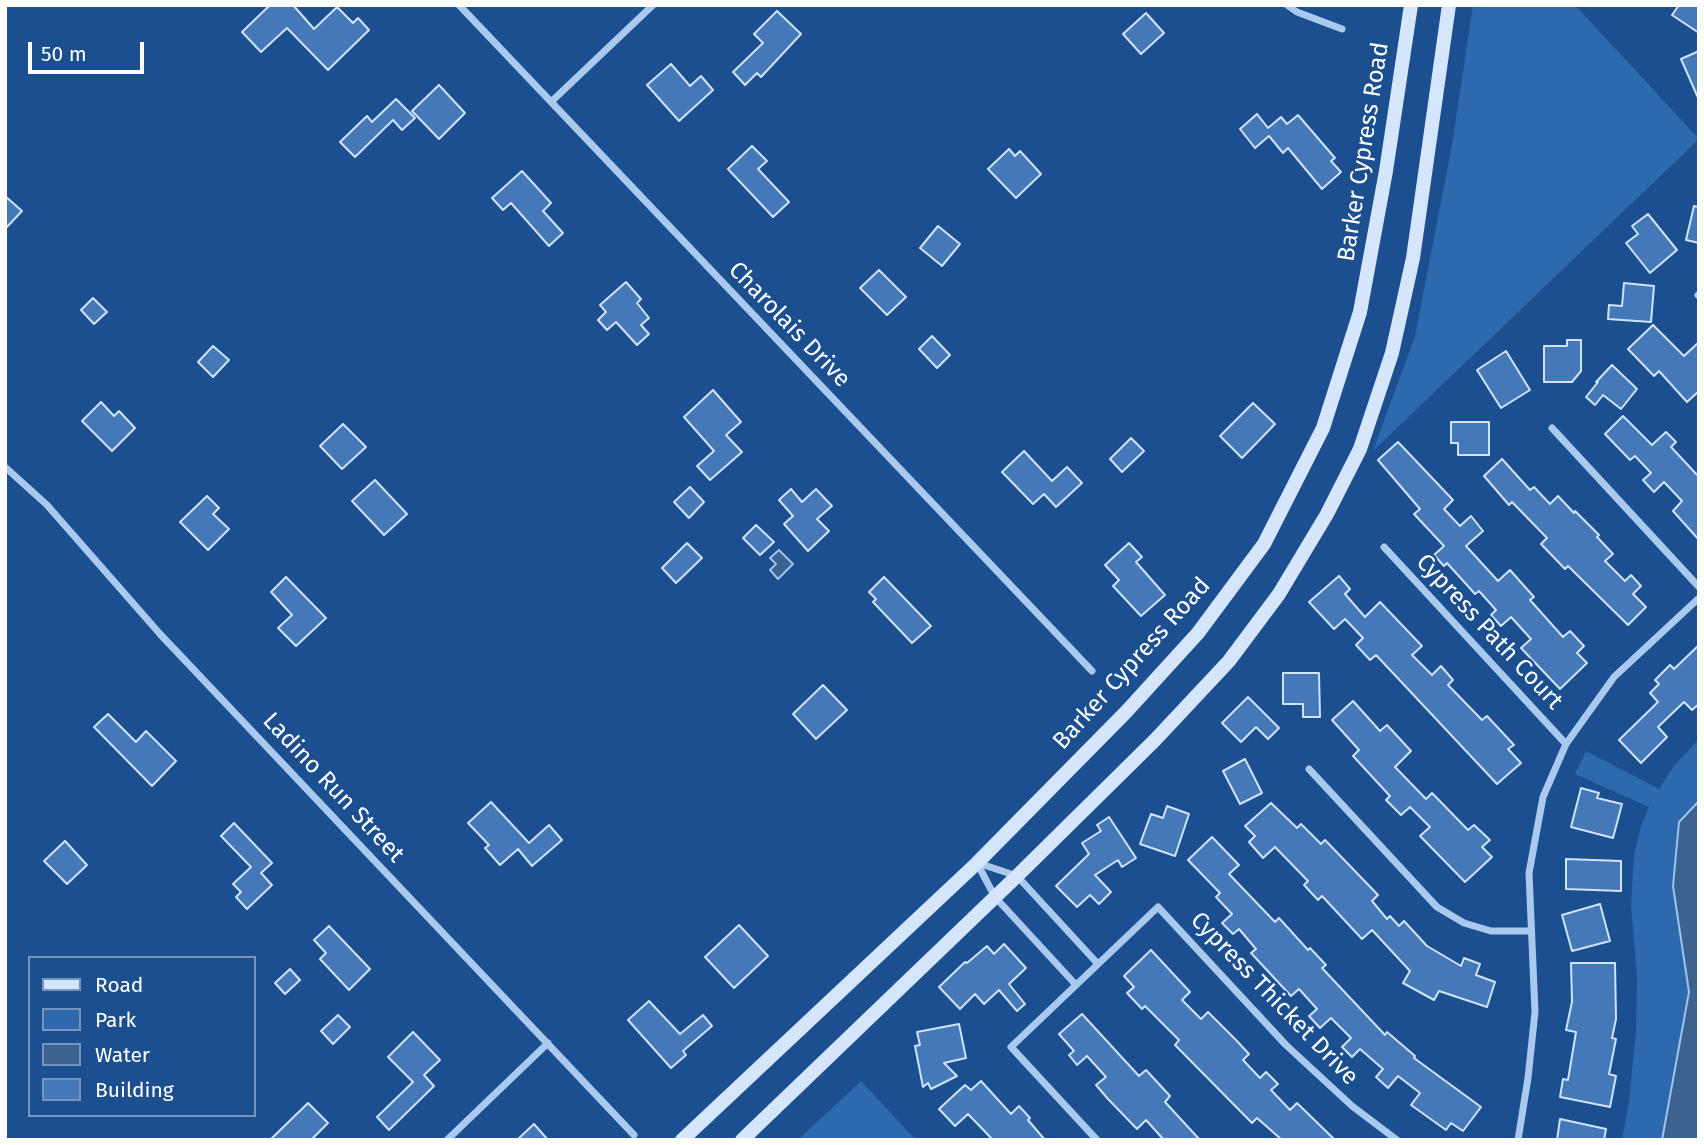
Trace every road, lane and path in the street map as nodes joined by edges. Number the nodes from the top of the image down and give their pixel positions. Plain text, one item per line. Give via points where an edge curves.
1 (459, 5) edge
2 (653, 5) edge
3 (1287, 5) edge
4 (1411, 5) edge
5 (1450, 5) edge
6 (1342, 29) dead end
7 (551, 102) junction
8 (1552, 428) dead end
9 (5, 467) edge
10 (1384, 547) dead end
11 (1699, 587) edge
12 (1699, 598) edge
13 (1092, 671) dead end
14 (1566, 744) junction
15 (1309, 769) dead end
16 (977, 863) junction
17 (1017, 876) junction
18 (995, 897) junction
19 (1531, 931) junction
20 (1098, 964) junction
21 (1076, 985) junction
22 (548, 1043) junction
23 (634, 1135) dead end
24 (447, 1140) edge
25 (682, 1140) edge
26 (742, 1140) edge
27 (1097, 1140) edge
28 (1397, 1140) edge
29 (1518, 1140) edge

1 - 7 street, Charolais Drive
2 - 7 street
3 - 6 street
4 - 16 main road, Barker Cypress Road via 1360,312 1323,428 1264,544 1198,633
5 - 17 main road via 1413,258 1392,353 1360,449 1279,594 1229,661
7 - 13 street, Charolais Drive
8 - 11 street
9 - 22 street, Ladino Run Street via 47,505 160,634
10 - 14 street, Cypress Path Court
12 - 14 street via 1614,677
14 - 19 street via 1543,797 1529,873
15 - 19 street via 1437,907 1464,923 1491,931
16 - 17 street
16 - 18 street
16 - 25 main road, Barker Cypress Road
17 - 18 main road
17 - 20 street
18 - 21 street
18 - 26 main road
19 - 29 street via 1535,1012
20 - 21 street
20 - 28 street, Cypress Thicket Drive via 1158,907 1286,1045
21 - 27 street via 1011,1047
22 - 23 street, Ladino Run Street
22 - 24 street

